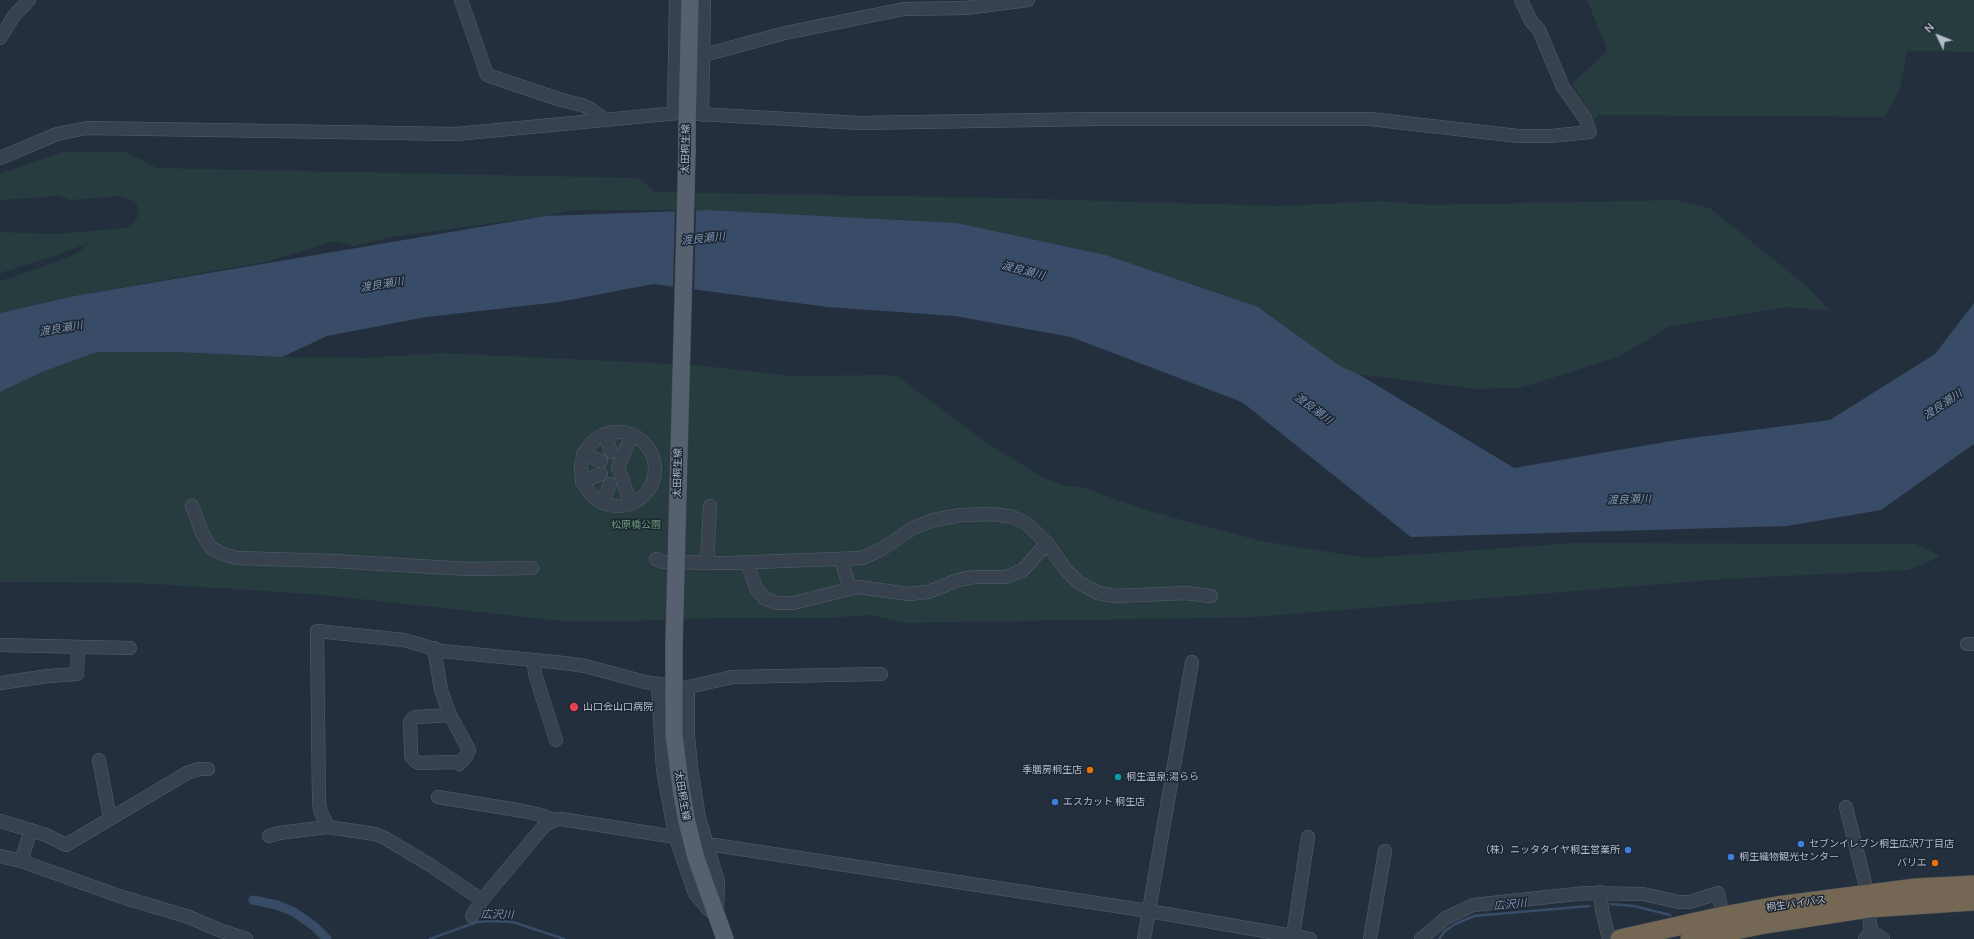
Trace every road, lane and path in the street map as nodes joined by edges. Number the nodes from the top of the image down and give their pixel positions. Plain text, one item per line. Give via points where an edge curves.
1 (29, 0) edge
2 (461, 0) edge
3 (676, 0) edge
4 (690, 0) edge
5 (704, 0) edge
6 (1028, 0) edge
7 (1521, 0) edge
8 (0, 38) edge
9 (704, 55) junction
10 (604, 119) junction
11 (0, 158) edge
12 (605, 434) junction
13 (632, 435) junction
14 (611, 452) dead end
15 (583, 454) junction
16 (582, 482) junction
17 (610, 484) dead end
18 (602, 502) junction
19 (631, 504) junction
20 (192, 506) dead end
21 (710, 506) dead end
22 (1047, 543) junction
23 (656, 559) dead end
24 (841, 559) junction
25 (747, 562) junction
26 (707, 563) junction
27 (532, 568) dead end
28 (850, 589) junction
29 (1211, 596) dead end
30 (0, 645) edge
31 (78, 647) junction
32 (130, 648) dead end
33 (434, 648) junction
34 (534, 660) junction
35 (1192, 662) dead end
36 (881, 674) dead end
37 (0, 683) edge
38 (450, 715) junction
39 (556, 740) dead end
40 (99, 760) dead end
41 (208, 769) dead end
42 (438, 797) dead end
43 (1846, 807) dead end
44 (110, 818) junction
45 (554, 820) junction
46 (0, 821) edge
47 (328, 828) junction
48 (31, 830) junction
49 (675, 835) junction
50 (270, 836) dead end
51 (1308, 837) dead end
52 (706, 846) junction
53 (1385, 851) dead end
54 (0, 856) edge
55 (21, 861) junction
56 (1974, 885) edge
57 (1600, 892) junction
58 (482, 900) junction
59 (1867, 901) junction
60 (1974, 901) edge
61 (1149, 911) junction
62 (716, 915) junction
63 (472, 916) dead end
64 (1723, 916) junction
65 (1868, 935) edge
66 (1295, 937) edge
67 (246, 939) edge
68 (725, 939) edge
69 (1144, 939) edge
70 (1310, 939) edge
71 (1370, 939) edge
72 (1421, 939) edge
73 (1609, 939) edge
74 (1620, 939) edge
75 (1690, 939) edge
76 (1882, 939) edge

1 - 8 street via 14,16
2 - 10 street via 487,75 582,105
3 - 10 street via 676,113
4 - 62 main road, 太田桐生線, bridge via 674,729 686,822
5 - 9 street
6 - 9 street via 966,8 904,9 785,33
7 - 9 street via 1530,21 1539,30 1563,87 1585,118 1590,132 1518,136 1370,119 1096,119 860,124 700,115
10 - 11 street via 456,134 87,128 57,134
12 - 13 street via 614,432
12 - 14 street
12 - 15 street via 596,439
13 - 19 street via 618,467
13 - 19 street via 649,449 654,459 655,470 648,490
15 - 16 street
15 - 16 street via 601,468
16 - 18 street via 588,492
17 - 18 street
18 - 19 street via 611,506
20 - 27 street via 211,548 237,558 469,569
21 - 26 street
22 - 24 street via 1026,523 1013,517 994,514 967,515 933,520 913,528 871,555
22 - 28 street via 1023,570 1006,577 974,577 958,580 928,592 909,594
22 - 29 street via 1078,582 1098,593 1115,596 1185,593
23 - 26 street via 663,562
24 - 25 street
24 - 28 street
25 - 26 street
25 - 28 street via 756,588 764,598 776,603 793,603
30 - 31 street
31 - 32 street
31 - 37 street via 77,674
33 - 34 street via 442,651
33 - 38 street via 441,690
33 - 47 street via 404,640 316,631 319,802
34 - 39 street via 535,674
34 - 49 street via 585,666 662,685 663,770
35 - 61 street
36 - 52 street via 732,678 686,687 691,767
38 - 38 street via 466,745 467,755 459,764 415,761 411,756 412,719
40 - 44 street
41 - 44 street via 187,773
42 - 45 street via 523,811
43 - 59 street via 1863,869
44 - 48 street via 66,845
45 - 49 street via 561,818
45 - 58 street via 544,826
46 - 48 street
47 - 50 street
47 - 58 street via 361,831 383,837
48 - 55 street
49 - 62 street via 695,894
51 - 66 street
52 - 61 street via 722,846
52 - 62 street via 718,882
53 - 71 street
54 - 55 street
55 - 67 street via 122,897 189,917
56 - 59 highway, 桐生バイパス via 1916,888
57 - 64 street via 1643,894 1679,902 1690,902 1718,893
57 - 72 street via 1473,905 1454,913
57 - 73 street
58 - 63 street
59 - 60 highway, 桐生バイパス
59 - 64 highway, 桐生バイパス via 1777,906
59 - 65 street
59 - 75 highway, 桐生バイパス
61 - 66 street
61 - 69 street
62 - 68 main road, 太田桐生線
64 - 74 highway, 桐生バイパス
65 - 76 street
66 - 70 street

